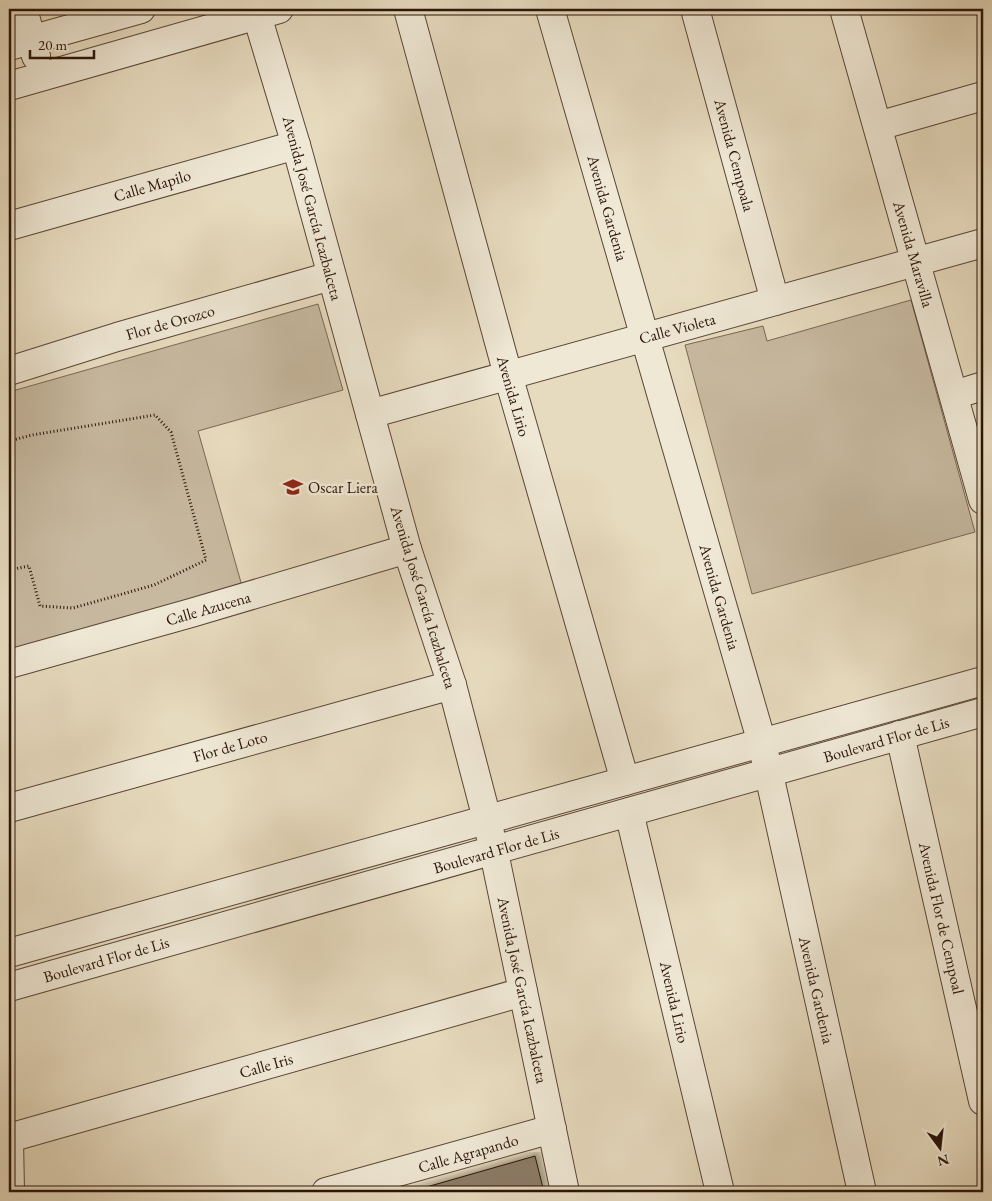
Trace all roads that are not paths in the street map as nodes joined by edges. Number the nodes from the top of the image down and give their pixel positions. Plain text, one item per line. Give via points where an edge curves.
1 (23, 9) edge
2 (141, 9) edge
3 (408, 9) edge
4 (550, 9) edge
5 (695, 9) edge
6 (844, 9) edge
7 (264, 11) edge
8 (20, 43) edge
9 (42, 77) junction
10 (9, 86) edge
11 (983, 96) edge
12 (878, 126) junction
13 (296, 145) junction
14 (9, 226) edge
15 (983, 242) edge
16 (916, 262) junction
17 (332, 276) junction
18 (775, 301) junction
19 (646, 337) junction
20 (9, 371) edge
21 (508, 375) junction
22 (983, 386) edge
23 (954, 395) junction
24 (370, 414) junction
25 (983, 500) edge
26 (407, 548) junction
27 (9, 664) edge
28 (983, 681) edge
29 (452, 685) junction
30 (983, 712) edge
31 (900, 735) junction
32 (762, 743) junction
33 (768, 773) junction
34 (624, 781) junction
35 (9, 808) edge
36 (629, 812) junction
37 (487, 819) junction
38 (494, 850) junction
39 (9, 953) edge
40 (9, 987) edge
41 (523, 992) junction
42 (983, 1100) edge
43 (552, 1129) junction
44 (9, 1138) edge
45 (10, 1192) edge
46 (326, 1192) edge
47 (565, 1192) edge
48 (720, 1192) edge
49 (862, 1192) edge

1 - 8 street
2 - 8 street
3 - 21 street, Avenida Lirio
4 - 19 street, Avenida Gardenia
5 - 18 street, Avenida Cempoala
6 - 12 street, Avenida Maravilla
7 - 9 street
7 - 13 street, Avenida José García Icazbalceta
8 - 9 street
9 - 10 street
11 - 12 street
12 - 16 street, Avenida Maravilla
13 - 14 street, Calle Mapilo
13 - 17 street, Avenida José García Icazbalceta
15 - 16 street, Calle Violeta
16 - 18 street, Calle Violeta
16 - 23 street, Avenida Maravilla
17 - 20 street, Flor de Orozco
17 - 24 street, Avenida José García Icazbalceta
18 - 19 street, Calle Violeta
19 - 21 street, Calle Violeta
19 - 32 street, Avenida Gardenia
21 - 24 street, Calle Violeta
21 - 34 street, Avenida Lirio
22 - 23 street
23 - 25 street, Avenida Maravilla
24 - 26 street, Avenida José García Icazbalceta
26 - 27 street, Calle Azucena
26 - 29 street, Avenida José García Icazbalceta
28 - 32 street, Boulevard Flor de Lis
29 - 35 street, Flor de Loto
29 - 37 street, Avenida José García Icazbalceta
30 - 31 street, Boulevard Flor de Lis
31 - 33 street, Boulevard Flor de Lis
31 - 42 street, Avenida Flor de Cempoal
32 - 33 street, Avenida Gardenia
32 - 34 street, Boulevard Flor de Lis
33 - 36 street, Boulevard Flor de Lis
33 - 49 street, Avenida Gardenia
34 - 37 street, Boulevard Flor de Lis
36 - 38 street, Boulevard Flor de Lis
36 - 48 street, Avenida Lirio
37 - 38 street, Avenida José García Icazbalceta
37 - 39 street, Boulevard Flor de Lis
38 - 40 street, Boulevard Flor de Lis
38 - 41 street, Avenida José García Icazbalceta
41 - 43 street, Avenida José García Icazbalceta
41 - 44 street, Calle Iris
43 - 46 street, Calle Agrapando
43 - 47 street, Avenida José García Icazbalceta
44 - 45 street

